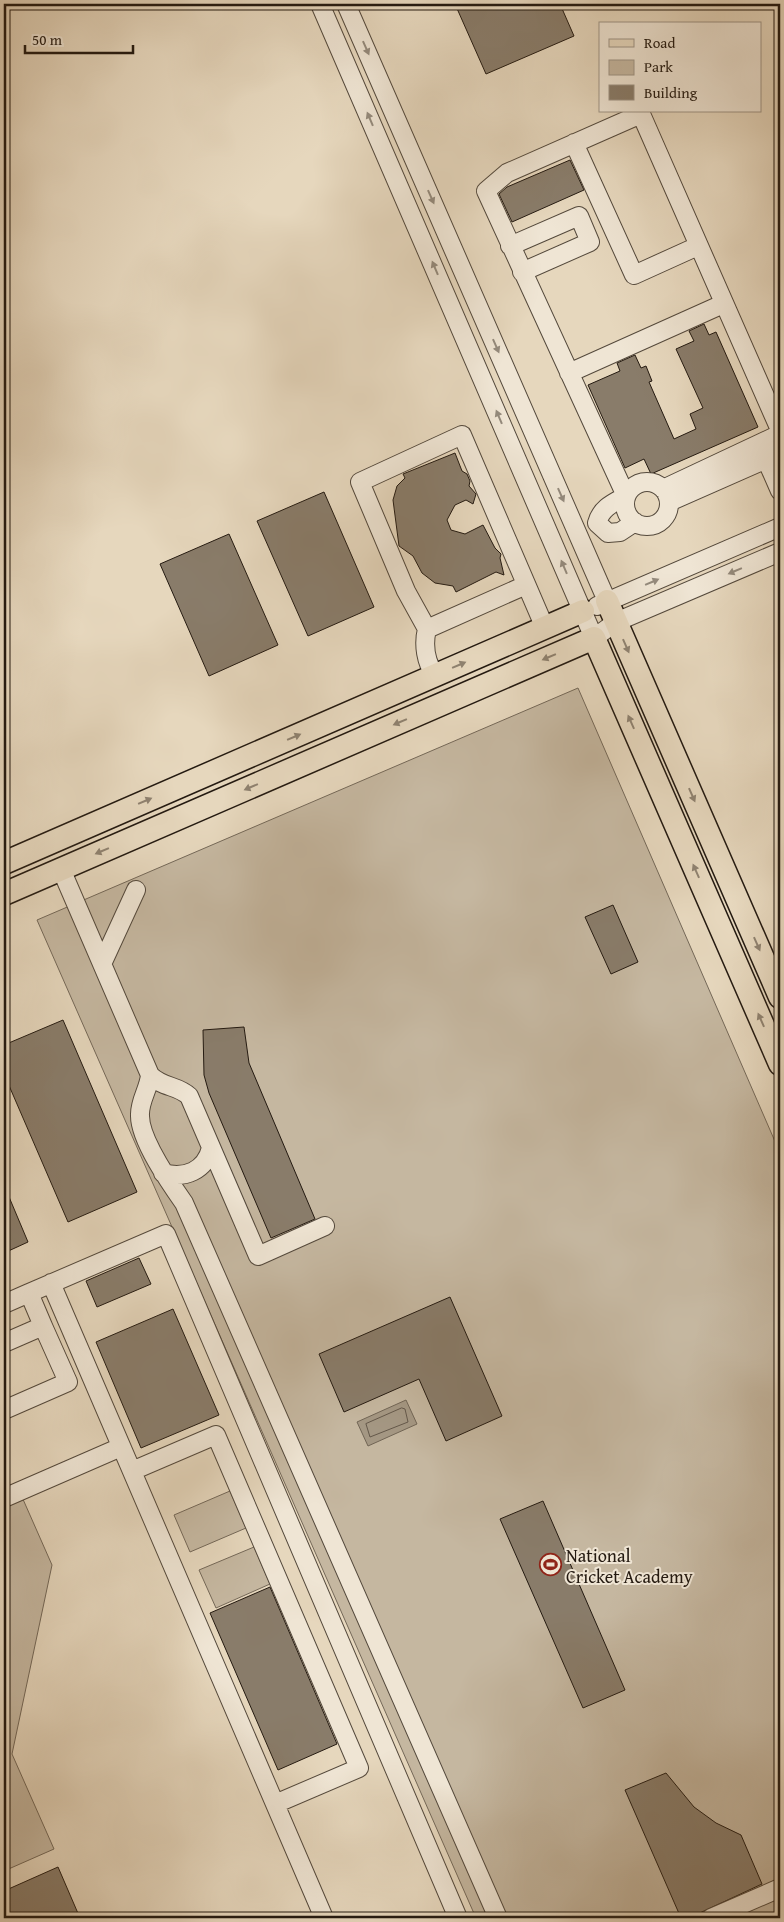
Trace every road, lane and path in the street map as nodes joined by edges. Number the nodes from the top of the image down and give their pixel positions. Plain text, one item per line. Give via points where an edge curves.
1 (320, 4) edge
2 (346, 4) edge
3 (574, 143) junction
4 (510, 246) junction
5 (698, 246) junction
6 (522, 272) junction
7 (723, 304) junction
8 (569, 373) junction
9 (780, 430) edge
10 (780, 434) edge
11 (773, 456) edge
12 (780, 491) edge
13 (666, 495) junction
14 (626, 496) junction
15 (635, 522) junction
16 (597, 523) junction
17 (780, 527) edge
18 (576, 531) junction
19 (780, 552) edge
20 (526, 585) junction
21 (607, 601) junction
22 (583, 611) junction
23 (616, 622) junction
24 (545, 628) junction
25 (427, 629) junction
26 (594, 638) junction
27 (435, 676) junction
28 (4, 862) edge
29 (61, 869) junction
30 (136, 890) dead end
31 (4, 894) edge
32 (102, 964) junction
33 (780, 997) edge
34 (780, 1064) edge
35 (150, 1075) junction
36 (211, 1148) junction
37 (163, 1173) junction
38 (325, 1226) dead end
39 (51, 1283) junction
40 (29, 1293) junction
41 (4, 1304) edge
42 (43, 1326) junction
43 (4, 1343) edge
44 (4, 1410) edge
45 (121, 1447) junction
46 (132, 1471) junction
47 (4, 1498) edge
48 (275, 1804) junction
49 (780, 1888) edge
50 (324, 1918) edge
51 (458, 1918) edge
52 (498, 1918) edge
53 (711, 1918) edge

22 -> 1 street
2 -> 18 street
3 - 4 street via 507,173 486,192
3 - 5 street via 634,275
3 - 5 street via 641,114
4 - 6 street
4 - 6 street via 579,216 590,242
5 - 7 street
6 - 8 street
7 - 8 street
7 - 9 street
8 - 14 street
10 - 13 street
11 - 12 street
11 - 13 street
13 - 14 street via 657,484 642,482
13 - 15 street via 669,509 661,521 648,526
14 - 15 street via 626,511
14 - 16 street via 599,514
15 - 16 street via 620,532 608,533
16 - 18 street
21 -> 17 street
18 - 21 street
19 -> 23 street
20 - 24 street
20 - 25 street
20 - 25 street via 462,435 360,482 406,591
21 - 22 street
21 - 23 main road
22 - 24 main road
22 - 26 street
23 - 26 street
23 -> 33 main road
27 -> 24 main road
25 - 27 street via 427,664
26 -> 29 main road
34 -> 26 main road
28 -> 27 main road
29 - 31 main road
29 - 32 street
30 - 32 street
32 - 35 street
35 - 36 street via 162,1085 189,1096
35 - 37 street via 141,1124
36 - 37 street via 206,1161 196,1171 180,1176
36 - 38 street via 258,1256
37 - 52 street via 184,1203
39 - 40 street
39 - 45 street
39 - 51 street via 166,1234
40 - 41 street
40 - 42 street
42 - 43 street
42 - 44 street via 68,1382
45 - 46 street
45 - 47 street
46 - 48 street
46 - 48 street via 216,1435 359,1768
48 - 50 street
49 - 53 street

